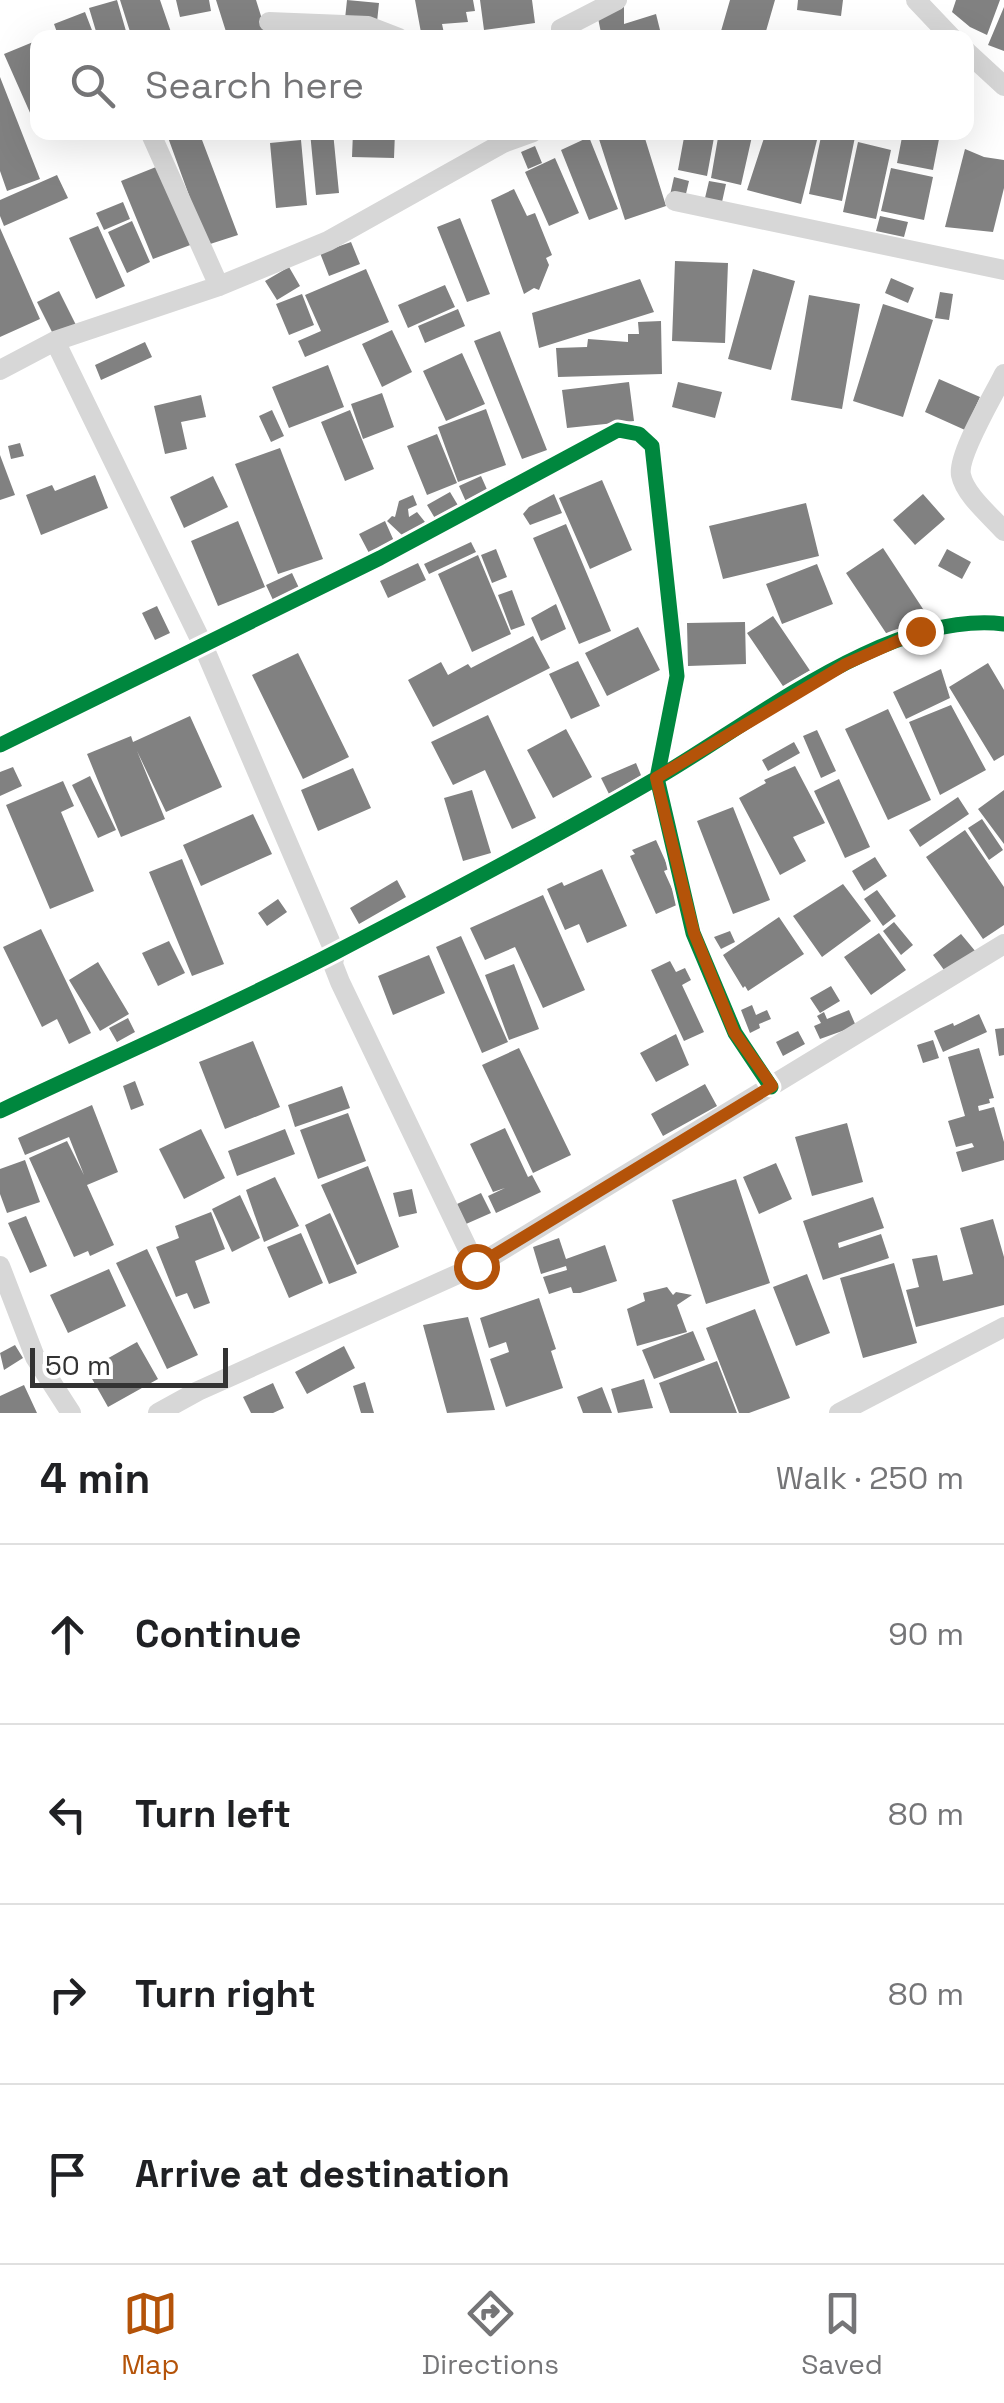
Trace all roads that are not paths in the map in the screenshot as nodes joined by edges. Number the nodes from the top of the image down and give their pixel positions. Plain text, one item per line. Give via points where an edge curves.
1 (617, 0) edge
2 (916, 0) edge
3 (269, 22) dead end
4 (378, 30) edge
5 (561, 30) edge
6 (944, 30) edge
7 (974, 58) edge
8 (1004, 86) edge
9 (154, 140) edge
10 (513, 140) edge
11 (676, 201) dead end
12 (1004, 270) edge
13 (220, 286) junction
14 (56, 341) junction
15 (0, 370) edge
16 (1004, 374) edge
17 (1004, 531) edge
18 (1004, 624) edge
19 (202, 643) junction
20 (0, 745) edge
21 (656, 778) junction
22 (1004, 944) edge
23 (334, 953) junction
24 (772, 1086) junction
25 (0, 1111) edge
26 (0, 1266) edge
27 (476, 1266) junction
28 (1004, 1327) edge
29 (197, 1402) edge
30 (71, 1413) edge
31 (158, 1413) edge
32 (839, 1413) edge

1 - 5 street
2 - 6 street
3 - 4 street
7 - 8 street
9 - 13 street
10 - 13 street via 328,241
11 - 12 street
13 - 14 street
14 - 15 street
14 - 19 street
16 - 17 street via 960,474
18 - 21 street via 955,623 920,631 846,664
19 - 20 street
19 - 21 street via 380,558 618,430 639,434 652,446 677,676
19 - 23 street
21 - 23 street
21 - 24 street via 694,933 734,1032
22 - 24 street
23 - 25 street
23 - 27 street via 340,982
24 - 27 street
26 - 30 street via 34,1358
27 - 29 street
28 - 32 street
29 - 31 street

